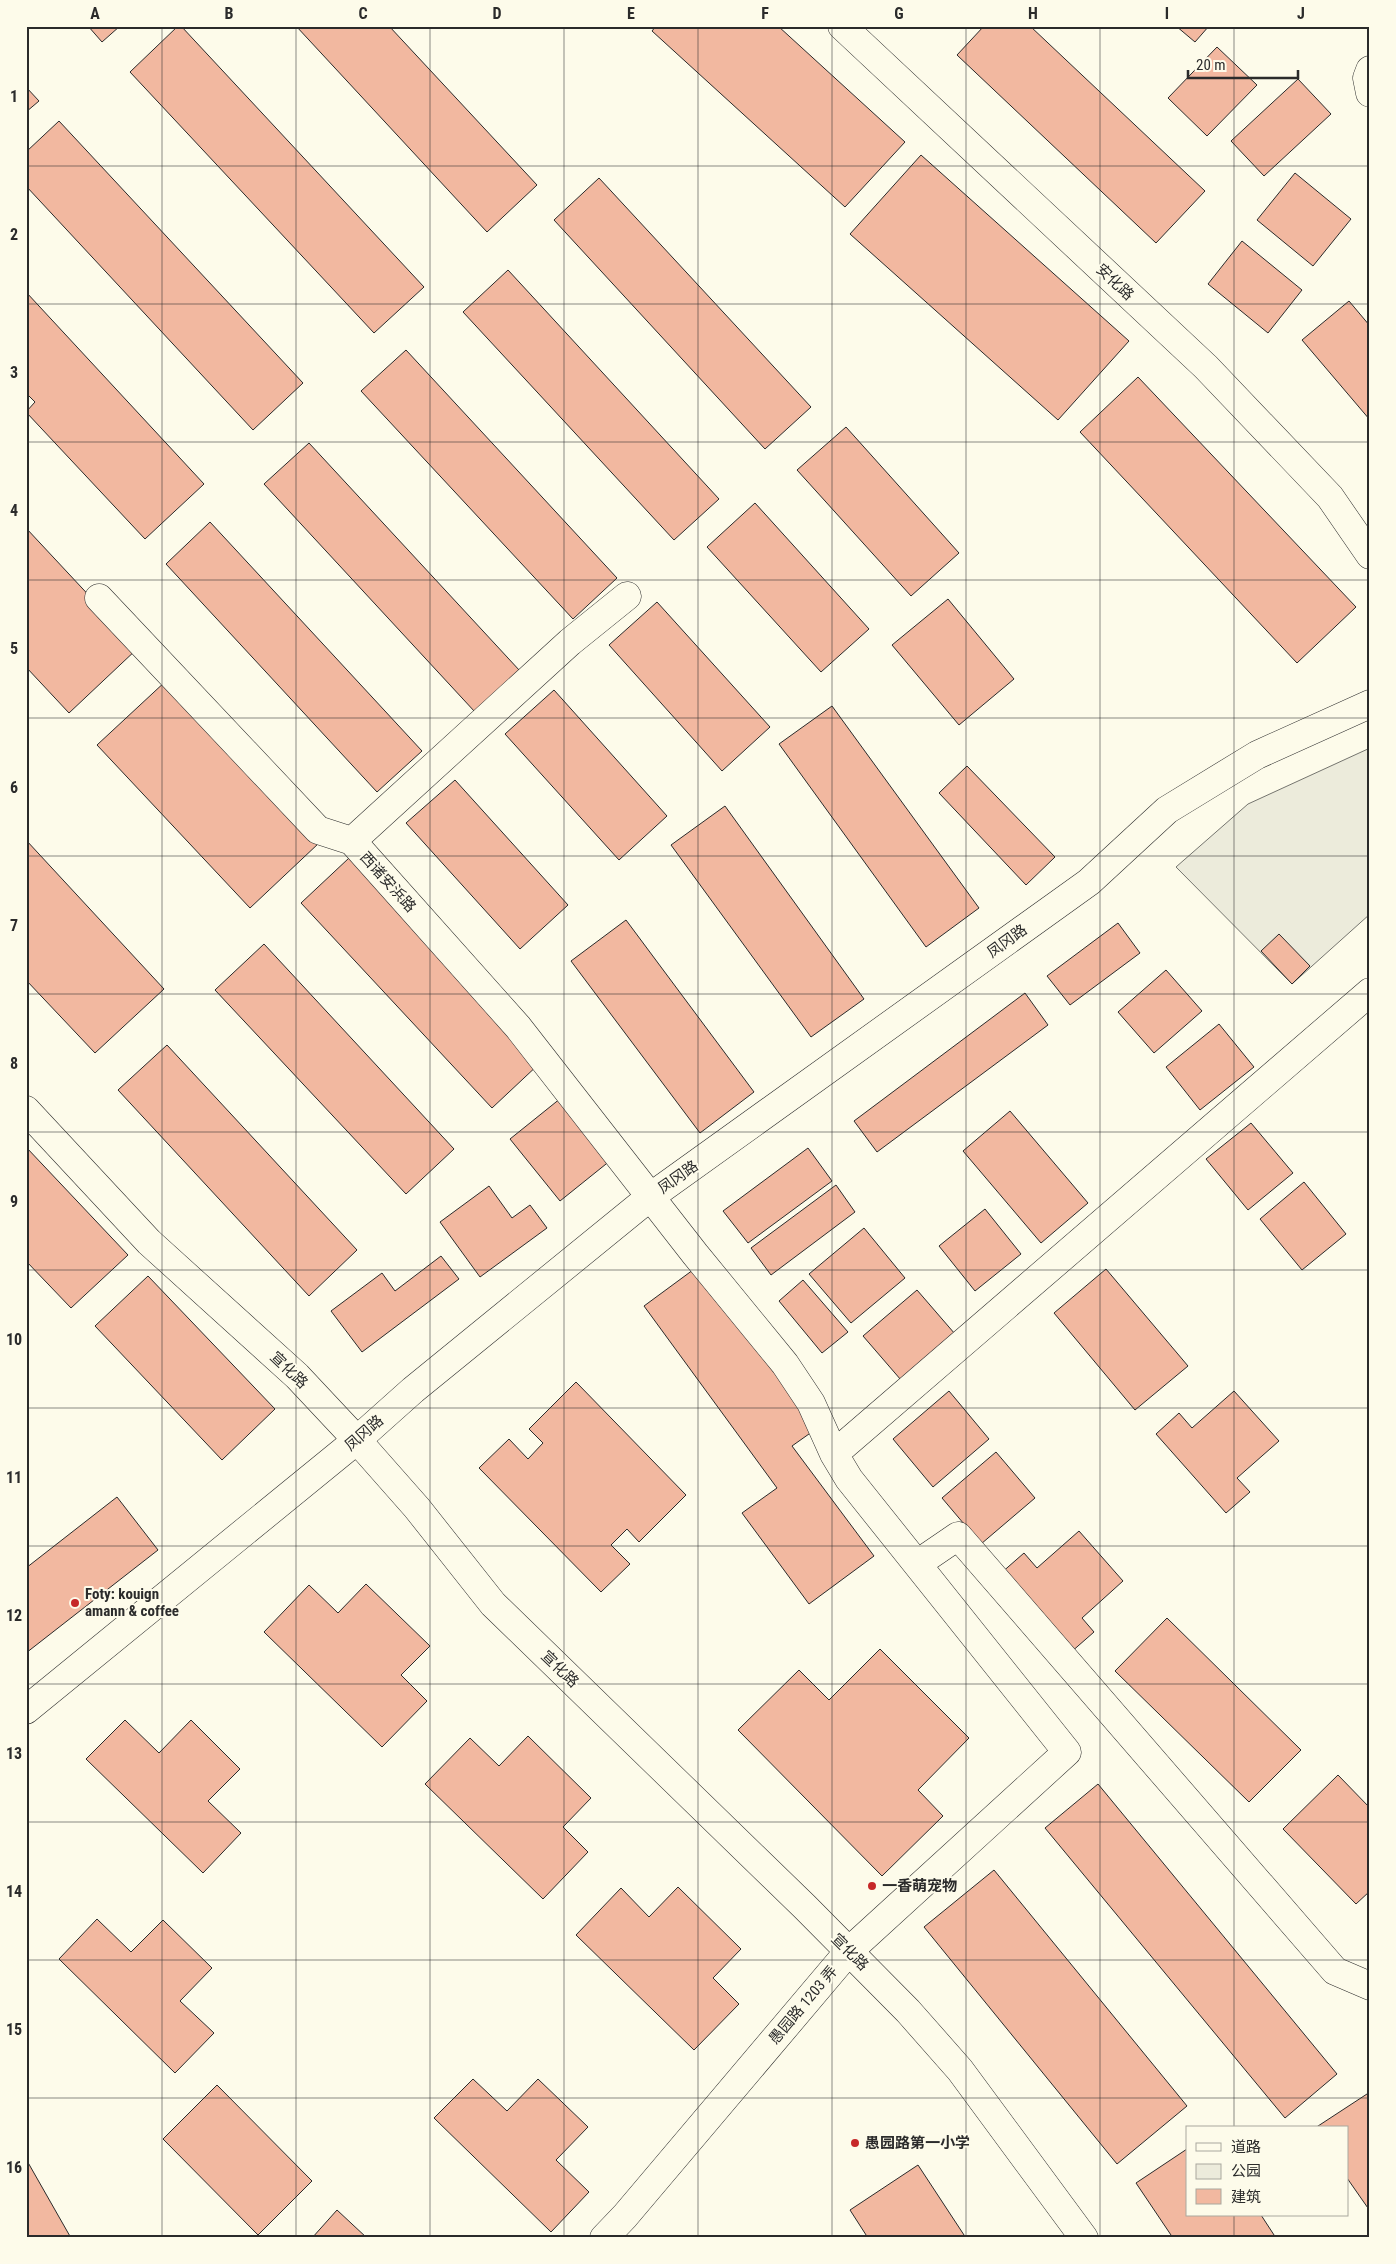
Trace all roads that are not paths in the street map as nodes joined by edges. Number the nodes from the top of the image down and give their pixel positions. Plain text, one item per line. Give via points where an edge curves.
1 (842, 26) edge
2 (1370, 70) edge
3 (1370, 93) edge
4 (1370, 555) edge
5 (627, 596) dead end
6 (99, 598) dead end
7 (1370, 704) edge
8 (352, 842) junction
9 (1370, 992) edge
10 (26, 1110) edge
11 (650, 1197) junction
12 (357, 1440) junction
13 (834, 1454) junction
14 (917, 1564) junction
15 (26, 1710) edge
16 (1067, 1752) joint
17 (849, 1950) junction
18 (1370, 1986) edge
19 (604, 2238) edge
20 (1084, 2238) edge

1 - 4 street, 安化路 via 1206,367 1330,497
2 - 3 street via 1367,78
5 - 8 street via 570,642
6 - 8 street, 西诸安浜路 via 318,830
7 - 11 street, 凤冈路 via 1257,755 1167,810 1090,882
8 - 11 street, 西诸安浜路 via 518,1027
9 - 13 street
10 - 12 street, 宣化路 via 149,1242 297,1376
11 - 12 street, 凤冈路 via 413,1390
11 - 13 street, 西诸安浜路 via 784,1364 811,1403
12 - 15 street, 凤冈路
12 - 17 street, 宣化路 via 417,1508 493,1604
13 - 14 street, 西诸安浜路 via 849,1479
14 - 16 street, 西诸安浜路
14 - 18 street via 958,1536 1335,1971
16 - 17 street, 愚园路 1203 弄
17 - 19 street, 愚园路 1203 弄
17 - 20 street, 宣化路 via 960,2070

